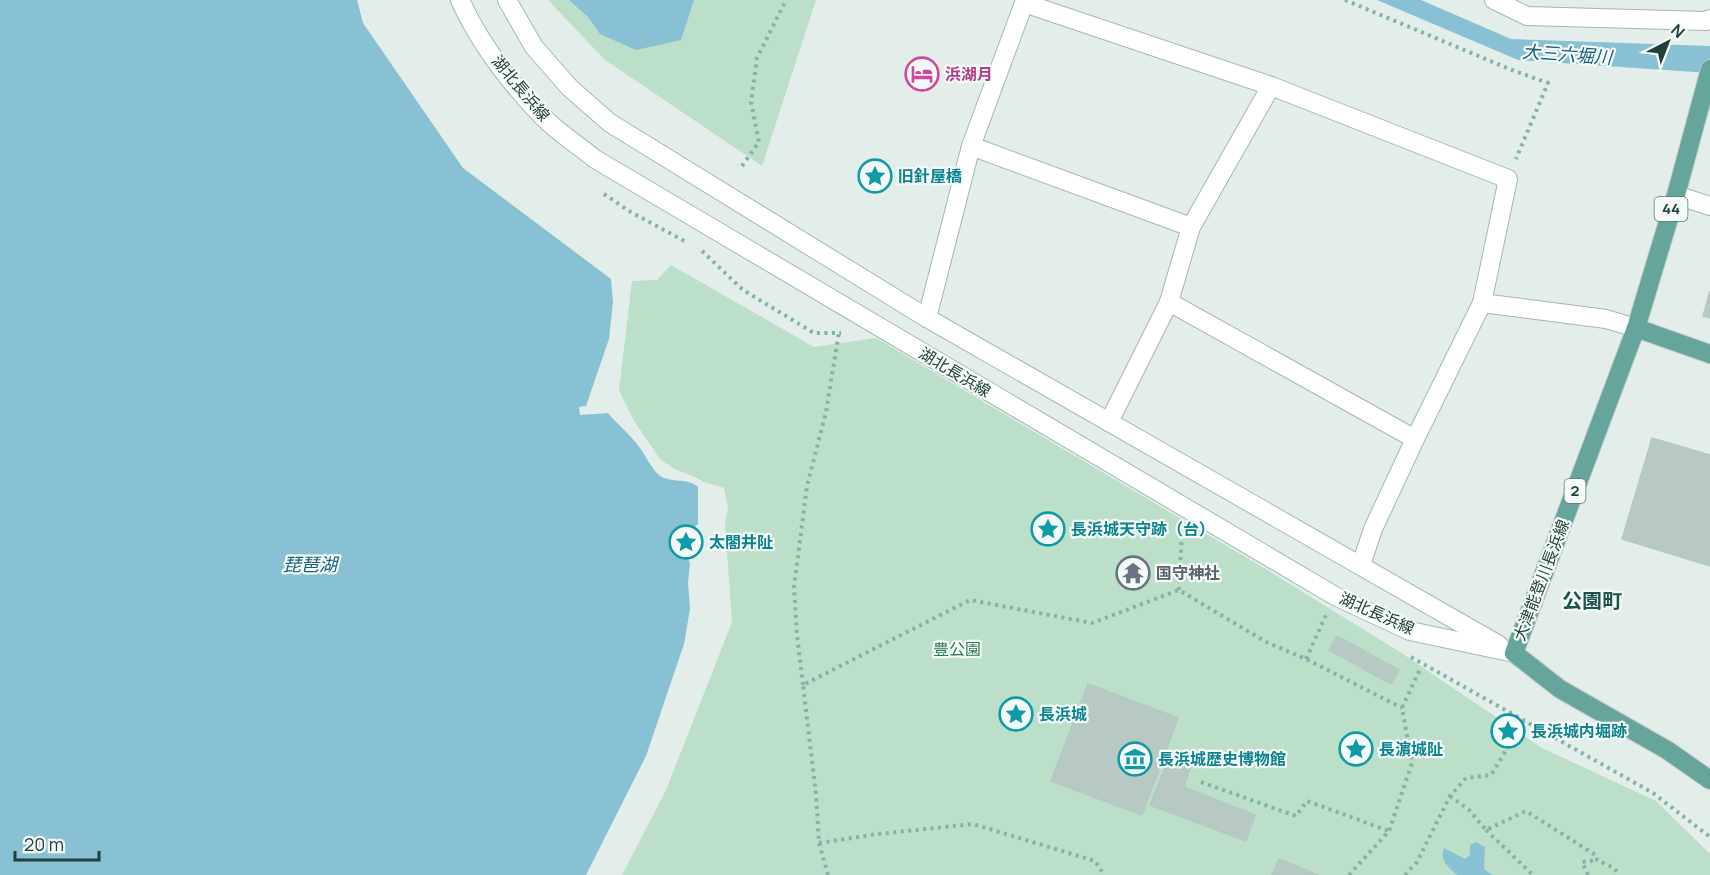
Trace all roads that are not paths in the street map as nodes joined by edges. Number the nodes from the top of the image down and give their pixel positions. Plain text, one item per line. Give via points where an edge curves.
1 (460, 0) edge
2 (507, 0) edge
3 (1494, 0) edge
4 (1710, 19) edge
5 (1710, 69) edge
6 (1272, 86) junction
7 (971, 146) junction
8 (1676, 195) junction
9 (1710, 206) edge
10 (1191, 227) junction
11 (1169, 302) junction
12 (1482, 303) junction
13 (927, 318) junction
14 (1636, 328) junction
15 (1710, 354) edge
16 (1110, 422) junction
17 (1415, 439) junction
18 (1361, 565) junction
19 (1514, 653) junction
20 (1710, 780) edge

1 - 19 street, 湖北長浜線 via 471,24 502,69 545,119 595,159 1335,596 1410,631
2 - 13 street, 湖北長浜線 via 534,47 570,88 610,123
3 - 4 street via 1527,16
5 - 8 main road, 44
6 - 7 street via 1024,3
6 - 10 street
6 - 12 street via 1508,179
7 - 10 street
7 - 13 street
8 - 9 street
8 - 14 main road, 44
10 - 11 street
11 - 16 street
11 - 17 street
12 - 14 street via 1606,319
12 - 17 street
13 - 16 street, 湖北長浜線
14 - 15 main road
14 - 19 main road, 大津能登川長浜線 / 2
16 - 18 street, 湖北長浜線
17 - 18 street via 1373,529
18 - 19 street, 湖北長浜線
19 - 20 main road, 大津能登川長浜線 via 1560,689 1667,750

